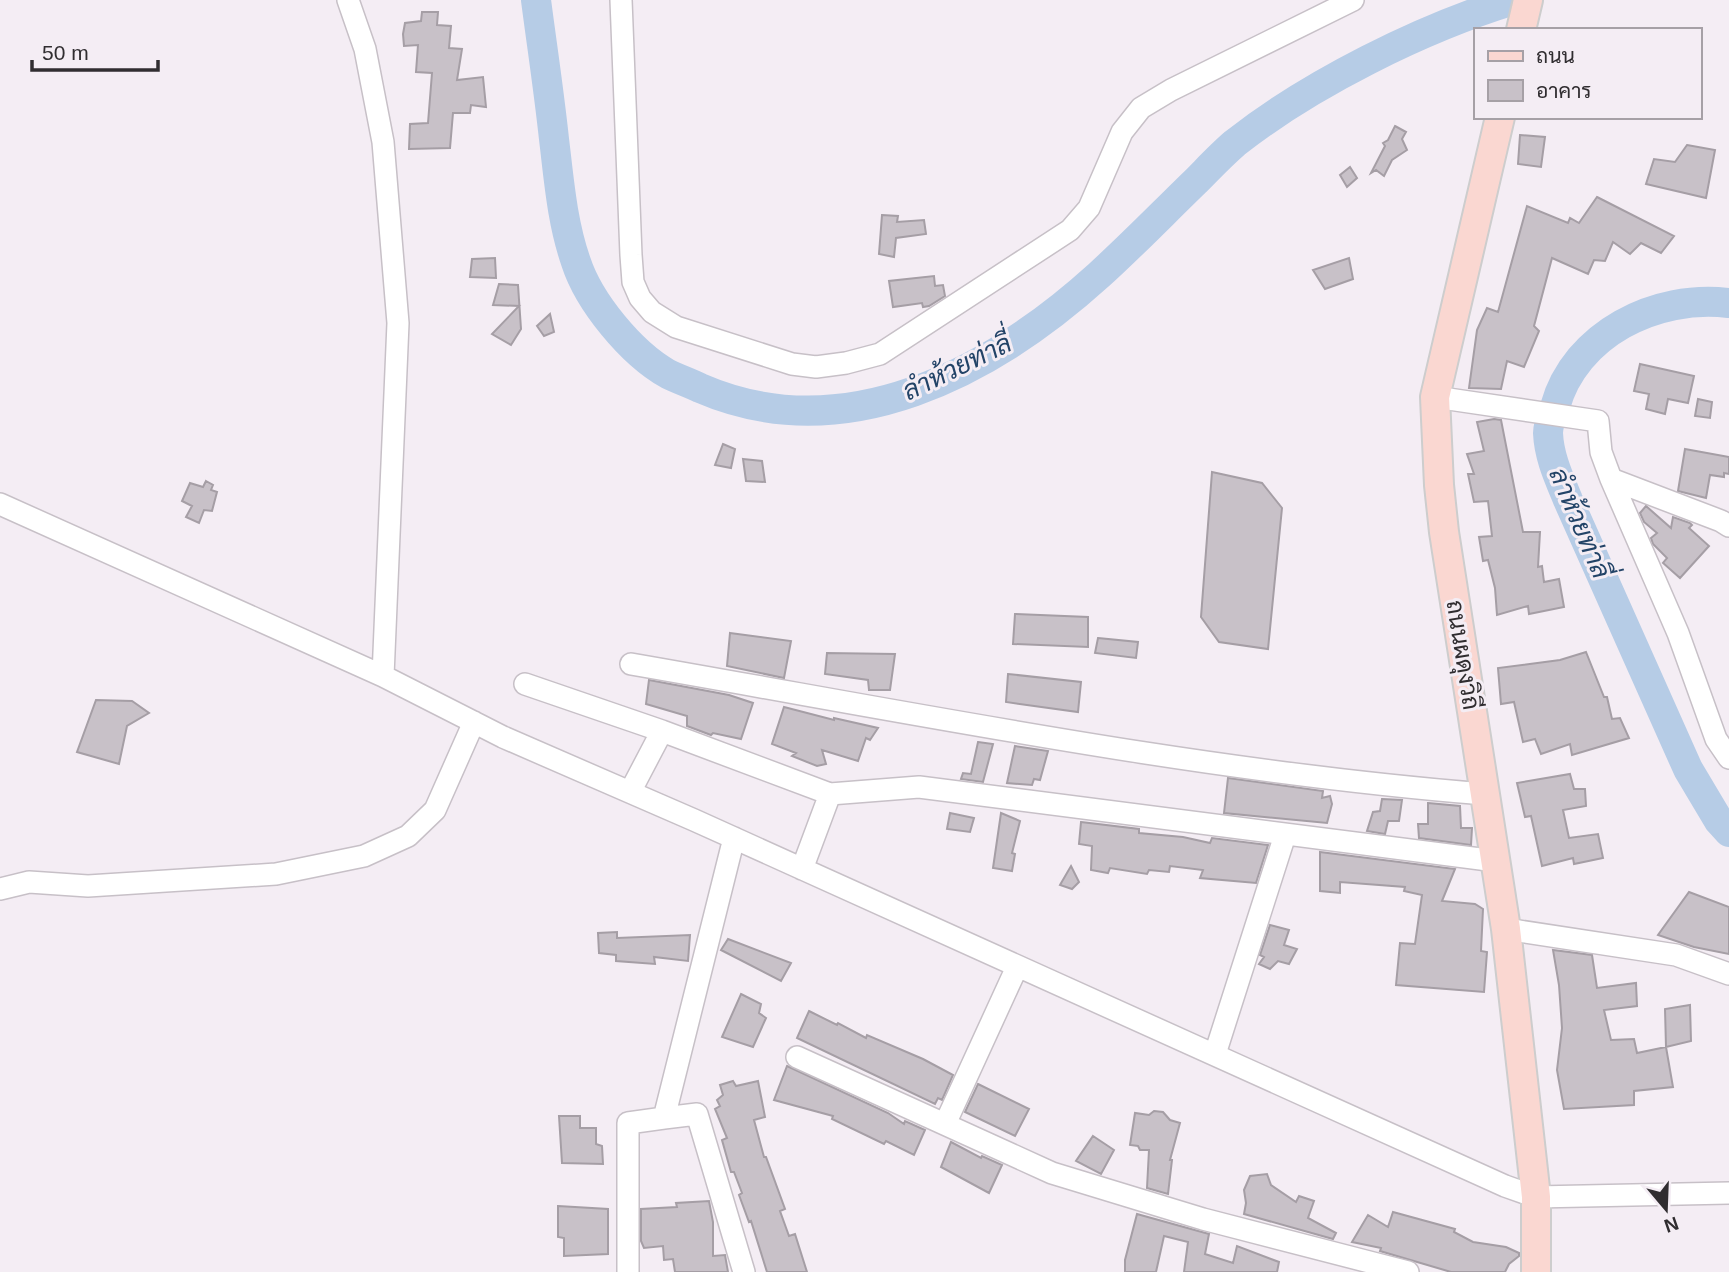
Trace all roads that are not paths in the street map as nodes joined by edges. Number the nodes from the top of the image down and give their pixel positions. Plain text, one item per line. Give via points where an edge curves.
1 (348, 0) edge
2 (621, 0) edge
3 (1353, 0) edge
4 (1528, 0) edge
5 (1521, 28) edge
6 (1500, 119) edge
7 (1448, 400) junction
8 (1611, 479) junction
9 (0, 504) edge
10 (1729, 526) edge
11 (631, 664) dead end
12 (383, 676) junction
13 (525, 684) dead end
14 (474, 722) junction
15 (662, 732) junction
16 (1729, 758) edge
17 (629, 792) junction
18 (830, 794) junction
19 (1485, 794) junction
20 (1286, 835) junction
21 (734, 838) junction
22 (1496, 861) junction
23 (802, 869) junction
24 (0, 889) edge
25 (1506, 929) junction
26 (1017, 967) junction
27 (1729, 974) edge
28 (1215, 1054) junction
29 (797, 1057) dead end
30 (664, 1118) junction
31 (945, 1124) junction
32 (1729, 1193) edge
33 (1536, 1197) junction
34 (628, 1272) edge
35 (744, 1272) edge
36 (1408, 1272) edge
37 (1536, 1272) edge
38 (1553, 1272) edge

1 - 12 street via 365,49 383,142 398,323
2 - 3 street via 631,255 640,298 676,327 792,364 816,367 880,354 1070,230 1089,208 1122,132 1141,108
4 - 5 main road
6 - 7 main road, ถนนผดุงวิถี
7 - 8 street via 1598,422 1601,452
7 - 19 main road, ถนนผดุงวิถี via 1444,532
8 - 10 street
8 - 16 street via 1678,633 1716,739
9 - 12 street
11 - 19 street via 1212,762
12 - 14 street
13 - 15 street
14 - 17 street
14 - 24 street via 435,810 408,836 364,856 276,873 88,886 29,882
15 - 17 street
15 - 18 street
17 - 21 street
18 - 20 street via 919,787
18 - 23 street
19 - 22 main road, ถนนผดุงวิถี
20 - 22 street
20 - 28 street
21 - 23 street
21 - 30 street
22 - 25 main road, ถนนผดุงวิถี
23 - 26 street
25 - 27 street via 1676,955
25 - 33 main road, ถนนผดุงวิถี
26 - 28 street
26 - 31 street
28 - 33 street
29 - 31 street
30 - 34 street via 628,1123
30 - 35 street via 696,1114
31 - 36 street via 1052,1173 1203,1219
32 - 33 street
33 - 37 main road
33 - 38 main road

